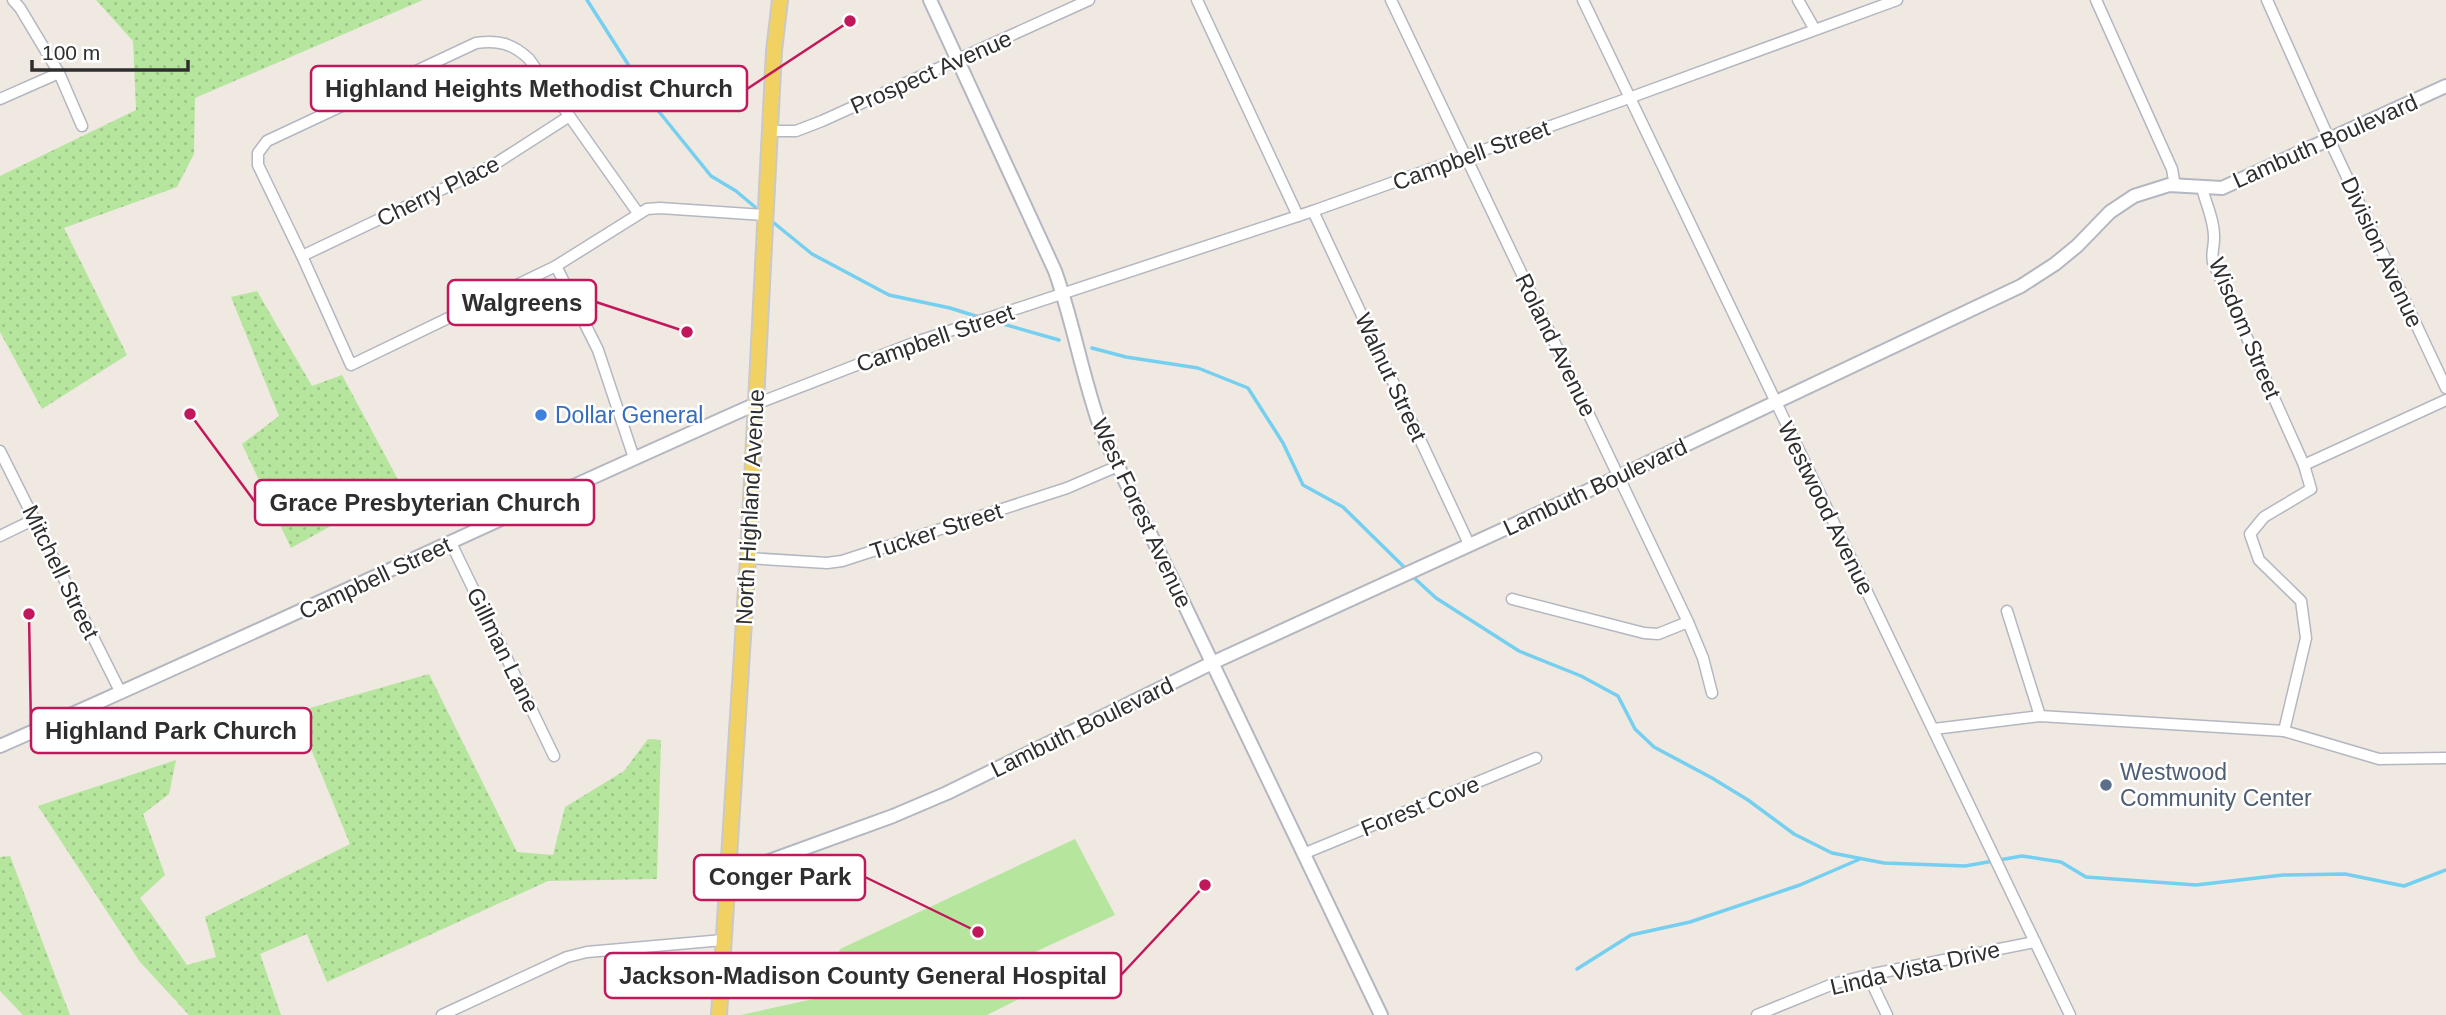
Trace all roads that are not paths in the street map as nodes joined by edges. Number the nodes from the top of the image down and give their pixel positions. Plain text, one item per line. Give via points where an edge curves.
1 (13, 0) edge
2 (780, 0) edge
3 (930, 0) edge
4 (1089, 0) edge
5 (1197, 0) edge
6 (1391, 0) edge
7 (1584, 0) edge
8 (1798, 0) edge
9 (1897, 0) edge
10 (2096, 0) edge
11 (2267, 0) edge
12 (1814, 29) junction
13 (957, 60) junction
14 (59, 73) junction
15 (2446, 86) edge
16 (1629, 98) junction
17 (0, 99) edge
18 (568, 117) junction
19 (82, 126) dead end
20 (770, 131) junction
21 (2330, 141) junction
22 (1465, 157) junction
23 (2175, 186) junction
24 (2202, 188) junction
25 (1312, 211) junction
26 (638, 213) junction
27 (1298, 216) junction
28 (765, 219) junction
29 (302, 256) junction
30 (556, 266) junction
31 (1064, 295) junction
32 (2446, 388) edge
33 (2446, 400) edge
34 (1775, 403) junction
35 (756, 404) junction
36 (0, 451) edge
37 (634, 458) junction
38 (2304, 465) junction
39 (1118, 466) junction
40 (1620, 476) junction
41 (35, 519) junction
42 (0, 536) edge
43 (451, 543) junction
44 (1469, 544) junction
45 (748, 558) junction
46 (1512, 598) dead end
47 (2007, 611) dead end
48 (1688, 621) junction
49 (1212, 663) junction
50 (121, 693) junction
51 (1712, 693) dead end
52 (2040, 716) junction
53 (1934, 729) junction
54 (2284, 731) junction
55 (0, 746) edge
56 (554, 756) dead end
57 (1536, 758) dead end
58 (2446, 758) edge
59 (1303, 854) junction
60 (728, 876) junction
61 (723, 940) junction
62 (2035, 942) junction
63 (1868, 975) junction
64 (442, 1015) edge
65 (719, 1015) edge
66 (1381, 1015) edge
67 (1757, 1015) edge
68 (1887, 1015) edge
69 (2070, 1015) edge

1 - 14 street
2 - 20 main road, North Highland Avenue
3 - 13 main road, West Forest Avenue
4 - 13 street, Prospect Avenue
5 - 27 street
6 - 22 street, Roland Avenue
7 - 16 street, Westwood Avenue
8 - 12 street
9 - 12 street, Campbell Street
10 - 23 street via 2172,169
11 - 21 street, Division Avenue
12 - 16 street, Campbell Street
13 - 20 street, Prospect Avenue via 796,131
13 - 31 main road, West Forest Avenue
14 - 17 street
14 - 19 street
15 - 21 main road, Lambuth Boulevard
16 - 22 street, Campbell Street
16 - 34 street, Westwood Avenue
18 - 26 street
18 - 29 street, Cherry Place via 495,164
18 - 29 street via 529,59 512,46 491,41 475,43 267,141 258,153 258,165
20 - 28 main road, North Highland Avenue
21 - 24 main road, Lambuth Boulevard via 2222,188
21 - 32 street, Division Avenue
22 - 25 street, Campbell Street
22 - 40 street, Roland Avenue
23 - 24 main road, Lambuth Boulevard
23 - 34 main road, Lambuth Boulevard via 2151,189 2126,201 2055,264 2021,286
24 - 38 street, Wisdom Street via 2213,225 2213,262
25 - 27 street, Campbell Street
25 - 44 street, Walnut Street
26 - 28 street via 660,208
26 - 30 street
27 - 31 street, Campbell Street
28 - 35 main road, North Highland Avenue
29 - 30 street via 351,365
30 - 37 street via 598,350
31 - 35 street, Campbell Street via 904,347
31 - 39 main road, West Forest Avenue via 1092,407
33 - 38 street
34 - 40 main road, Lambuth Boulevard
34 - 53 street, Westwood Avenue
35 - 37 main road, Campbell Street
35 - 45 main road, North Highland Avenue
36 - 41 street, Mitchell Street
37 - 43 main road, Campbell Street
38 - 54 street via 2312,489 2264,517 2250,534 2259,560 2301,601 2306,638
39 - 45 street, Tucker Street via 1067,488 842,561
39 - 49 main road, West Forest Avenue
40 - 44 main road, Lambuth Boulevard
40 - 48 street, Roland Avenue
41 - 42 street
41 - 50 street, Mitchell Street
43 - 50 main road, Campbell Street
43 - 56 street, Gillman Lane
44 - 49 main road, Lambuth Boulevard
45 - 60 main road, North Highland Avenue
46 - 48 street via 1644,633 1658,634
47 - 52 street
48 - 51 street, Roland Avenue
49 - 59 main road, West Forest Avenue
49 - 60 main road, Lambuth Boulevard via 904,811
50 - 55 main road, Campbell Street
52 - 53 street
52 - 54 street
53 - 62 street, Westwood Avenue
54 - 58 street via 2379,759
57 - 59 street, Forest Cove
59 - 66 main road, West Forest Avenue
60 - 61 main road, North Highland Avenue
61 - 64 street via 568,957
61 - 65 main road, North Highland Avenue
62 - 63 street, Linda Vista Drive
62 - 69 street, Westwood Avenue
63 - 67 street, Linda Vista Drive
63 - 68 street

